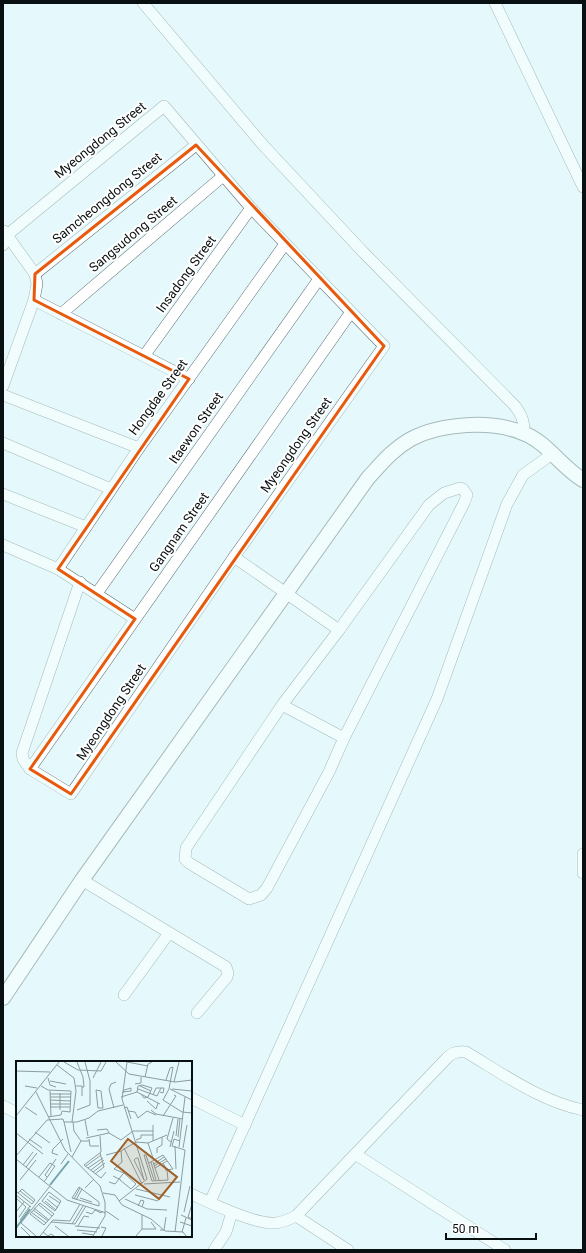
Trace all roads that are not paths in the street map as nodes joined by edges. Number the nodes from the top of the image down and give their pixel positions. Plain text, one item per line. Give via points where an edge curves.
1 (495, 3) edge
2 (145, 4) edge
3 (196, 145) junction
4 (223, 176) junction
5 (583, 187) edge
6 (251, 208) junction
7 (4, 237) edge
8 (286, 244) junction
9 (35, 274) junction
10 (319, 278) junction
11 (34, 300) junction
12 (351, 312) junction
13 (61, 314) junction
14 (144, 356) junction
15 (189, 379) junction
16 (3, 386) edge
17 (3, 395) edge
18 (524, 433) junction
19 (3, 443) edge
20 (139, 448) junction
21 (552, 454) junction
22 (583, 480) edge
23 (111, 489) junction
24 (3, 494) edge
25 (86, 527) junction
26 (3, 545) edge
27 (234, 557) junction
28 (58, 569) junction
29 (80, 582) junction
30 (97, 593) junction
31 (287, 593) junction
32 (135, 619) junction
33 (339, 630) junction
34 (282, 705) junction
35 (344, 738) junction
36 (30, 769) junction
37 (583, 854) edge
38 (583, 874) edge
39 (82, 880) junction
40 (169, 933) junction
41 (124, 995) dead end
42 (3, 998) edge
43 (197, 1013) dead end
44 (192, 1098) edge
45 (3, 1106) edge
46 (583, 1110) edge
47 (16, 1112) edge
48 (245, 1125) junction
49 (355, 1154) junction
50 (192, 1194) edge
51 (210, 1202) junction
52 (232, 1212) junction
53 (296, 1216) junction
54 (214, 1250) edge
55 (348, 1250) edge
56 (505, 1250) edge

1 - 5 street
2 - 18 street via 269,151 364,253 515,406 522,415
3 - 4 street, Myeongdong Street
3 - 7 street, Myeongdong Street via 164,106
3 - 9 street, Samcheongdong Street
4 - 6 street, Myeongdong Street
4 - 13 street, Sangsudong Street
6 - 8 street, Myeongdong Street
6 - 14 street, Insadong Street
7 - 9 street
8 - 10 street, Myeongdong Street
8 - 15 street, Hongdae Street
9 - 11 street via 37,284
10 - 12 street, Myeongdong Street
10 - 30 street, Itaewon Street
11 - 13 street
11 - 16 street
12 - 27 street, Myeongdong Street via 384,346
12 - 32 street, Gangnam Street
13 - 14 street
14 - 15 street
15 - 20 street, Hongdae Street
17 - 20 street
18 - 21 street
18 - 31 street via 501,427 464,424 435,430 411,439 389,455 368,478
19 - 23 street
20 - 23 street, Hongdae Street
21 - 22 street
21 - 48 street via 523,475 507,504 437,699
23 - 25 street, Hongdae Street
24 - 25 street
25 - 28 street, Hongdae Street
26 - 28 street
27 - 31 street
27 - 36 street, Myeongdong Street via 71,794
28 - 29 street
29 - 30 street
29 - 36 street via 22,753
30 - 32 street
31 - 33 street
31 - 39 street
32 - 36 street, Gangnam Street
33 - 34 street
33 - 35 street via 428,505 444,493 463,489 466,495 464,504
34 - 35 street
34 - 35 street via 186,848 186,859 189,863 249,899 261,894 266,888 329,772
37 - 38 street
39 - 40 street
39 - 42 street
40 - 41 street
40 - 43 street via 228,970 227,977
44 - 48 street
45 - 47 street
46 - 49 street via 546,1098 466,1052 459,1051 445,1060
48 - 51 street
49 - 53 street
49 - 56 street
50 - 51 street
51 - 52 street
52 - 53 street via 262,1222 275,1223
52 - 54 street via 226,1232
53 - 55 street

